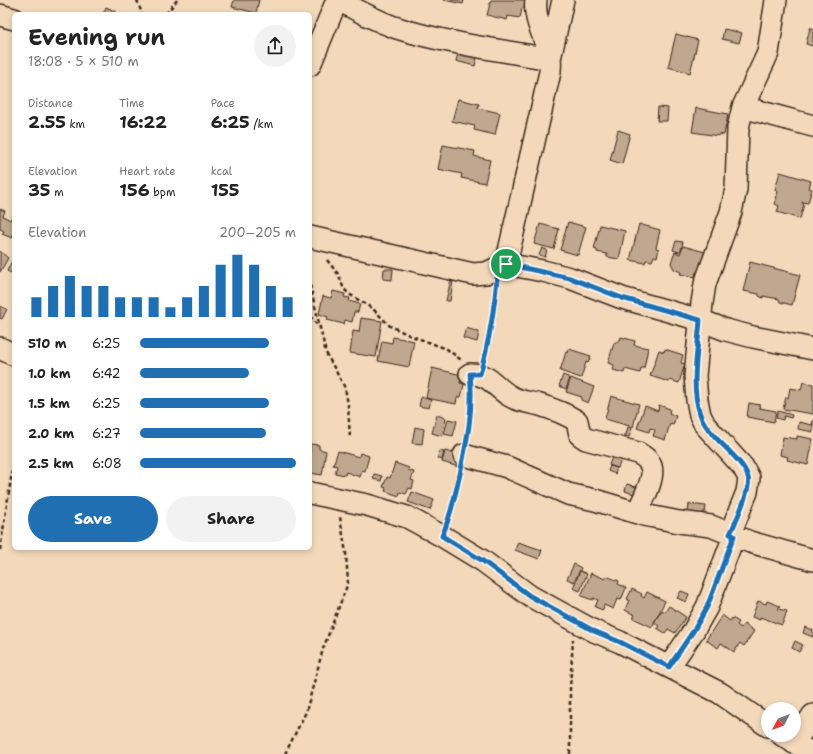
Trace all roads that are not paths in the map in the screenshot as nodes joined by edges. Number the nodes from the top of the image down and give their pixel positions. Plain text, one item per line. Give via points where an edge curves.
1 (338, 0) edge
2 (536, 0) edge
3 (563, 0) edge
4 (776, 0) edge
5 (0, 14) edge
6 (12, 18) edge
7 (550, 59) junction
8 (312, 60) edge
9 (743, 107) junction
10 (813, 126) edge
11 (312, 238) edge
12 (502, 266) junction
13 (700, 320) junction
14 (0, 348) edge
15 (813, 349) edge
16 (12, 354) edge
17 (475, 374) road end
18 (464, 455) road end
19 (312, 493) edge
20 (638, 513) junction
21 (732, 535) junction
22 (813, 560) edge
23 (669, 667) junction
24 (813, 715) edge
25 (761, 721) edge
26 (801, 727) edge
27 (793, 742) edge
28 (812, 754) edge

1 - 7 street via 393,27
1 - 8 street
2 - 7 street via 537,20
3 - 7 street
4 - 9 street via 768,53
5 - 6 street
7 - 12 street via 549,81
9 - 10 street
9 - 13 street via 738,128 736,189 731,212 705,284
11 - 12 street via 473,274 486,274
12 - 13 street via 570,278 622,298
13 - 15 street via 753,337
13 - 21 street via 695,376 700,415 709,430 743,467 749,478 747,492
14 - 16 street
17 - 20 street via 487,378 510,396 567,415 577,421 580,435 586,439 645,457 651,465 652,472
18 - 20 street via 507,467 568,494
19 - 23 street via 367,505 407,517 483,561 530,596 594,631
20 - 21 street via 712,526
21 - 22 street
21 - 23 street via 707,607
23 - 25 street via 720,693
24 - 26 street
27 - 28 street

